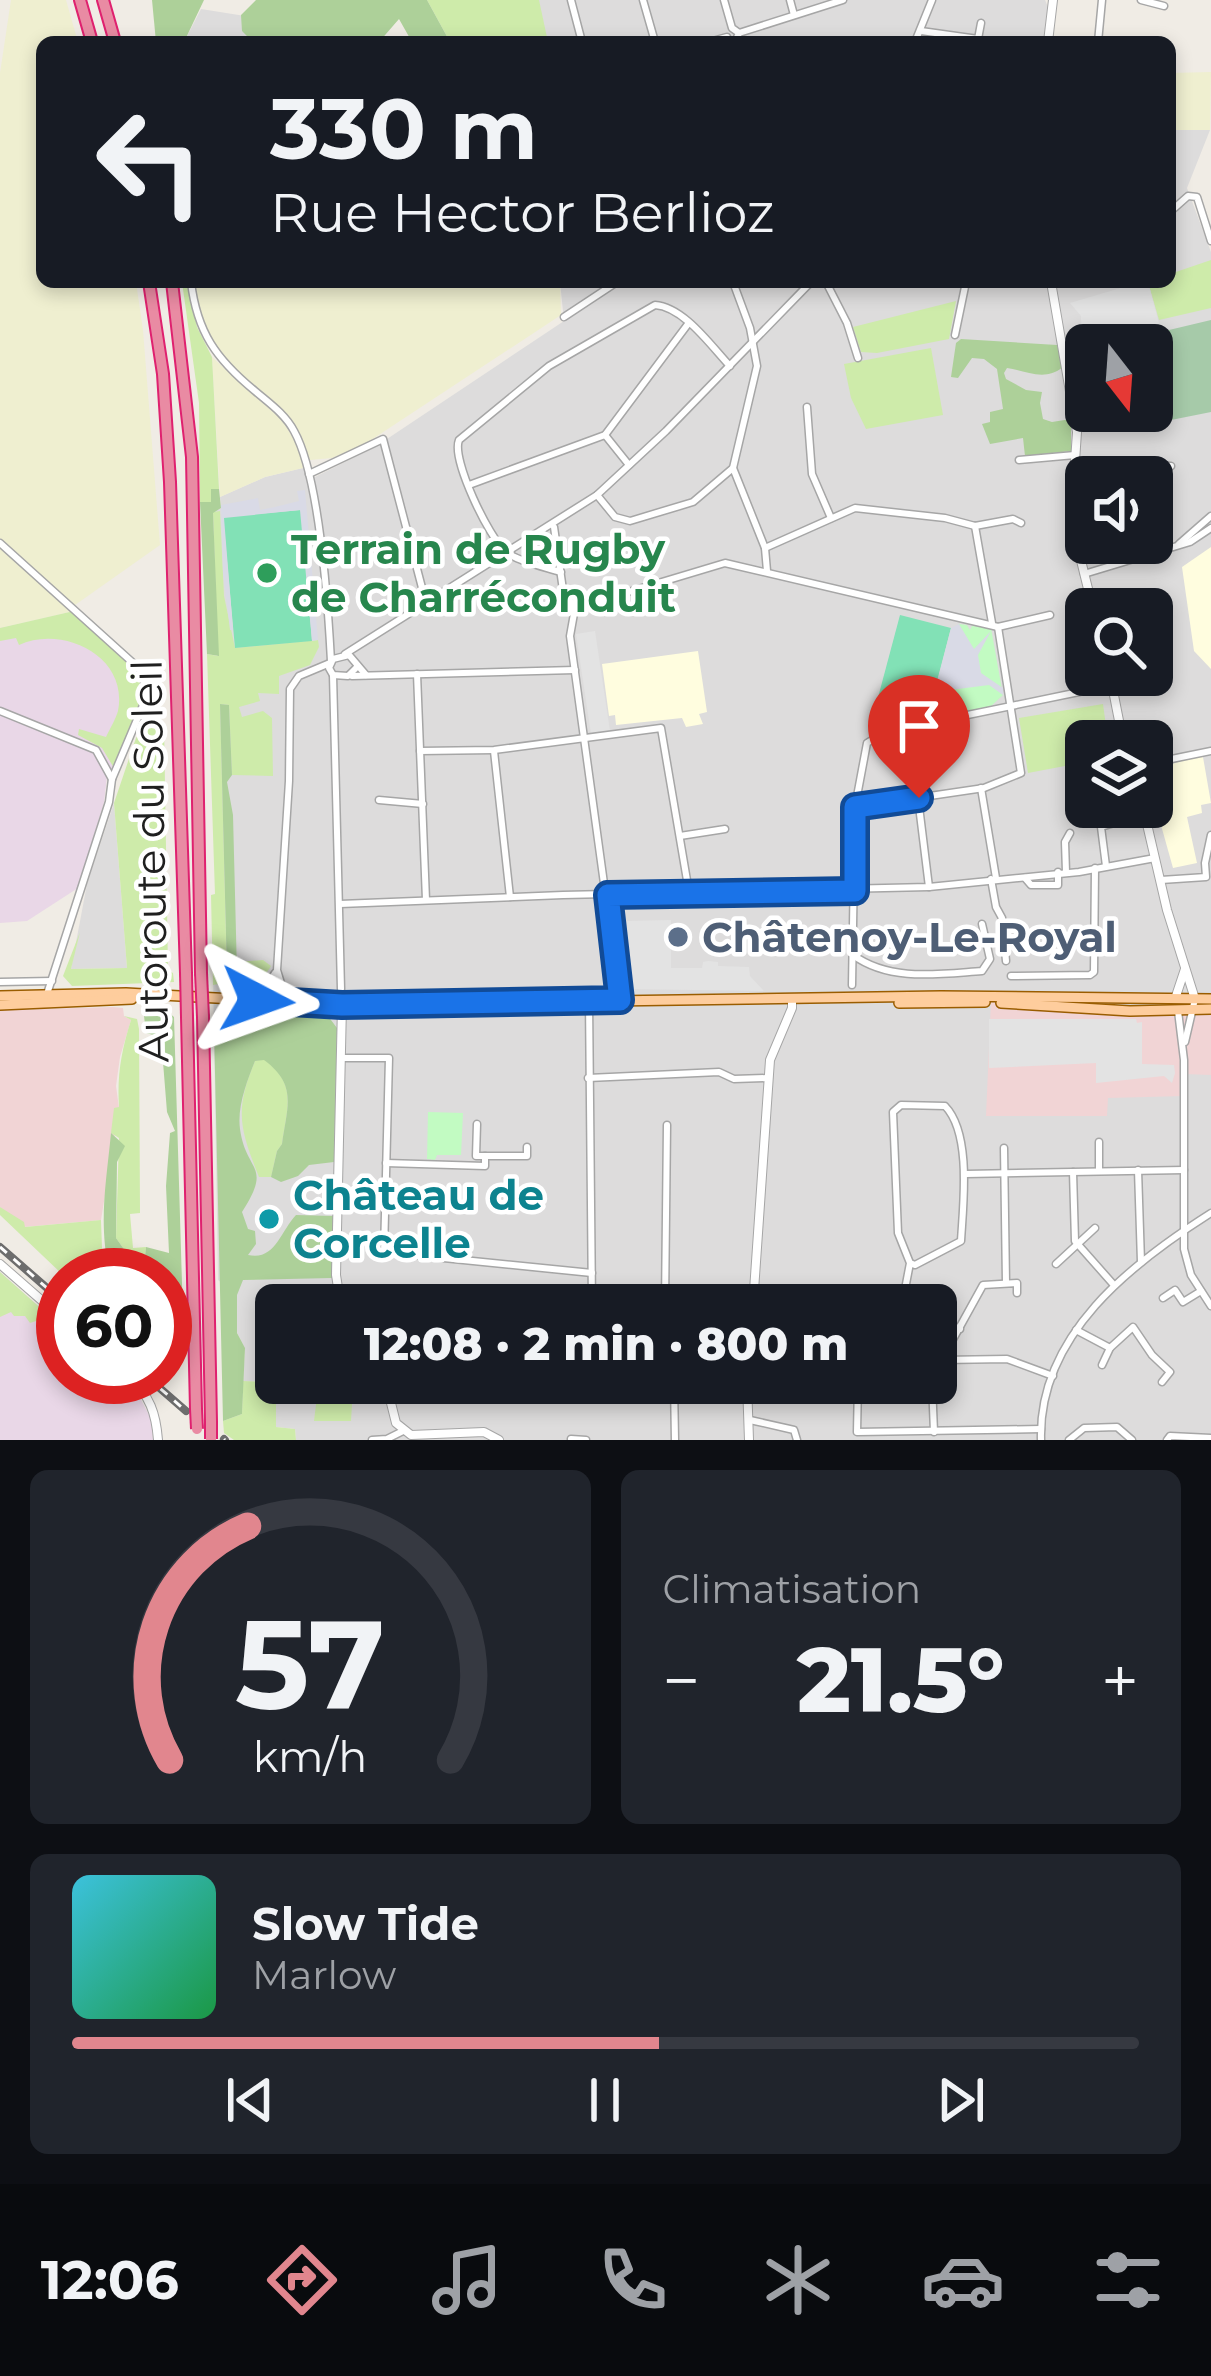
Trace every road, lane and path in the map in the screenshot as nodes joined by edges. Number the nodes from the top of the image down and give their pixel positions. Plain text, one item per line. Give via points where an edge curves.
1 (80, 0) edge
2 (103, 0) edge
3 (571, 0) edge
4 (643, 0) edge
5 (724, 0) edge
6 (790, 0) edge
7 (843, 0) edge
8 (932, 0) edge
9 (1053, 0) edge
10 (1102, 0) edge
11 (1141, 0) edge
12 (1164, 6) dead end
13 (794, 15) junction
14 (981, 23) dead end
15 (921, 31) junction
16 (90, 36) edge
17 (113, 36) edge
18 (580, 36) edge
19 (653, 36) edge
20 (733, 36) edge
21 (918, 36) edge
22 (957, 36) edge
23 (979, 36) edge
24 (1049, 36) edge
25 (1099, 36) edge
26 (1176, 207) edge
27 (1211, 241) edge
28 (150, 288) edge
29 (173, 288) edge
30 (192, 288) edge
31 (608, 288) edge
32 (735, 288) edge
33 (805, 288) edge
34 (829, 288) edge
35 (965, 288) edge
36 (1052, 288) edge
37 (564, 316) dead end
38 (688, 323) junction
39 (750, 328) junction
40 (761, 333) junction
41 (955, 335) dead end
42 (752, 343) junction
43 (858, 358) dead end
44 (730, 366) junction
45 (807, 407) dead end
46 (605, 435) junction
47 (1074, 456) edge
48 (1065, 459) edge
49 (1019, 460) dead end
50 (630, 466) junction
51 (733, 468) junction
52 (309, 474) junction
53 (469, 485) junction
54 (597, 495) junction
55 (1211, 516) edge
56 (831, 518) junction
57 (1022, 523) dead end
58 (554, 525) junction
59 (975, 526) junction
60 (1211, 528) edge
61 (0, 543) edge
62 (1177, 546) junction
63 (1173, 547) edge
64 (765, 548) junction
65 (506, 552) junction
66 (1082, 564) edge
67 (1118, 564) edge
68 (560, 572) junction
69 (766, 572) junction
70 (1084, 574) junction
71 (1088, 588) edge
72 (426, 603) junction
73 (575, 608) junction
74 (1050, 615) dead end
75 (995, 626) junction
76 (359, 645) junction
77 (331, 646) junction
78 (342, 655) junction
79 (357, 664) junction
80 (331, 668) junction
81 (575, 670) junction
82 (417, 674) junction
83 (366, 675) junction
84 (352, 676) junction
85 (1065, 691) edge
86 (1012, 703) junction
87 (0, 711) edge
88 (585, 737) junction
89 (494, 750) junction
90 (420, 751) junction
91 (1211, 752) edge
92 (1173, 759) edge
93 (112, 779) junction
94 (982, 788) junction
95 (919, 798) junction
96 (380, 800) dead end
97 (423, 804) junction
98 (855, 807) junction
99 (1101, 828) edge
100 (1148, 828) edge
101 (725, 829) dead end
102 (1070, 833) dead end
103 (1211, 835) edge
104 (680, 836) junction
105 (1155, 858) junction
106 (1106, 866) junction
107 (1094, 868) junction
108 (1062, 872) junction
109 (993, 879) junction
110 (1160, 880) junction
111 (929, 887) junction
112 (855, 891) junction
113 (689, 892) junction
114 (608, 895) junction
115 (510, 897) junction
116 (426, 900) junction
117 (340, 904) junction
118 (982, 924) dead end
119 (853, 955) junction
120 (1006, 961) dead end
121 (1186, 967) junction
122 (58, 968) junction
123 (277, 970) junction
124 (1011, 976) dead end
125 (52, 980) junction
126 (0, 982) edge
127 (269, 984) junction
128 (853, 985) dead end
129 (282, 986) junction
130 (341, 989) dead end
131 (56, 999) junction
132 (792, 999) junction
133 (1211, 999) edge
134 (0, 1000) edge
135 (257, 1000) junction
136 (620, 1000) junction
137 (589, 1001) junction
138 (287, 1003) junction
139 (342, 1005) junction
140 (1185, 1005) junction
141 (1211, 1009) edge
142 (341, 1058) junction
143 (588, 1078) junction
144 (768, 1078) junction
145 (477, 1124) dead end
146 (667, 1125) dead end
147 (1099, 1142) dead end
148 (527, 1147) dead end
149 (1004, 1148) dead end
150 (485, 1156) junction
151 (386, 1163) junction
152 (1184, 1169) junction
153 (1138, 1170) junction
154 (1100, 1171) junction
155 (1073, 1172) junction
156 (1004, 1173) junction
157 (965, 1174) junction
158 (1211, 1213) edge
159 (1095, 1228) dead end
160 (1185, 1231) junction
161 (1077, 1245) junction
162 (1141, 1262) junction
163 (910, 1263) junction
164 (0, 1264) edge
165 (1056, 1264) dead end
166 (592, 1274) junction
167 (1006, 1283) junction
168 (337, 1284) edge
169 (592, 1284) edge
170 (665, 1284) edge
171 (754, 1284) edge
172 (906, 1284) edge
173 (1113, 1284) junction
174 (1201, 1291) junction
175 (1017, 1293) dead end
176 (36, 1295) edge
177 (1162, 1298) dead end
178 (1211, 1306) edge
179 (957, 1328) edge
180 (960, 1329) junction
181 (1076, 1330) junction
182 (957, 1334) edge
183 (1110, 1348) junction
184 (957, 1360) edge
185 (1102, 1365) dead end
186 (1053, 1376) junction
187 (1162, 1382) dead end
188 (150, 1404) edge
189 (391, 1404) edge
190 (674, 1404) edge
191 (746, 1404) edge
192 (858, 1404) edge
193 (933, 1404) edge
194 (746, 1419) junction
195 (798, 1420) dead end
196 (1041, 1429) junction
197 (794, 1430) junction
198 (404, 1431) junction
199 (934, 1432) junction
200 (197, 1435) edge
201 (917, 1436) edge
202 (982, 1436) edge
203 (571, 1438) edge
204 (1211, 1438) edge
205 (158, 1440) edge
206 (212, 1440) edge
207 (372, 1440) edge
208 (499, 1440) edge
209 (586, 1440) edge
210 (675, 1440) edge
211 (748, 1440) edge
212 (796, 1440) edge
213 (1041, 1440) edge
214 (1069, 1440) edge
215 (1132, 1440) edge
216 (1167, 1440) edge

1 - 16 highway
2 - 17 highway
3 - 18 street
4 - 19 street
5 - 20 street
6 - 13 street
7 - 13 street
8 - 15 street
9 - 24 street
10 - 25 street
11 - 12 street
13 - 20 street
14 - 23 street
15 - 21 street
15 - 22 street
26 - 27 street via 1197,197
28 - 200 highway, Autoroute du Soleil, bridge via 170,482
29 - 206 highway, Autoroute du Soleil, bridge via 193,476
30 - 52 street via 212,351 286,420
31 - 37 street
32 - 39 street
33 - 40 street
34 - 43 street
35 - 41 street
36 - 47 street
38 - 44 street
38 - 46 street
38 - 53 street via 655,305 549,366 456,444
39 - 40 street
39 - 42 street
40 - 42 street
42 - 44 street
42 - 51 street via 757,366
44 - 50 street
45 - 56 street via 812,474
46 - 50 street
46 - 53 street
48 - 49 street
50 - 54 street
51 - 54 street via 693,502 630,521 615,518
51 - 64 street
52 - 72 street via 383,440
52 - 77 street
53 - 65 street
54 - 58 street
55 - 62 street
56 - 59 street via 861,507
56 - 64 street
57 - 59 street
58 - 65 street
58 - 68 street
59 - 75 street
60 - 62 street
61 - 93 street via 142,671 147,696
62 - 63 street
64 - 69 street
65 - 68 street
65 - 72 street
66 - 70 street
67 - 70 street
68 - 73 street
69 - 73 street via 717,563
69 - 75 street
70 - 71 street
72 - 76 street
73 - 81 street
74 - 75 street
75 - 86 street
76 - 78 street
76 - 79 street
77 - 78 street
77 - 80 street
78 - 79 street
78 - 80 street
79 - 83 street
79 - 84 street
80 - 84 street
80 - 117 street
80 - 123 street via 299,676 290,689
81 - 82 street
81 - 88 street
82 - 83 street
82 - 90 street
83 - 84 street
85 - 86 street
86 - 94 street via 1022,770
86 - 98 street via 874,736 863,752
87 - 93 street via 96,750
88 - 89 street
88 - 104 street via 664,730
88 - 114 street
89 - 90 street
89 - 115 street
90 - 97 street
91 - 92 street
93 - 122 street
94 - 95 street
94 - 109 street
95 - 98 street
95 - 111 street
96 - 97 street
97 - 116 street
98 - 112 street
99 - 106 street
100 - 105 street
101 - 104 street
102 - 108 street
103 - 110 street via 1206,877
104 - 113 street
105 - 106 street
105 - 110 street
106 - 107 street
107 - 108 street
107 - 124 street via 1090,975
108 - 109 street via 1058,885
109 - 111 street
109 - 120 street
110 - 121 street
111 - 112 street
112 - 113 street
112 - 119 street
113 - 114 street
114 - 115 street
114 - 136 street
115 - 116 street
116 - 117 street
117 - 130 street
118 - 119 street via 990,959 982,971 891,972
119 - 128 street
121 - 140 street
121 - 140 street
122 - 125 street
122 - 131 street
123 - 127 street
123 - 129 street
125 - 126 street
125 - 131 street
127 - 129 street
127 - 135 street
129 - 138 street
131 - 134 main road
131 - 135 main road
132 - 136 main road
132 - 140 main road
132 - 144 street
133 - 140 main road
135 - 138 main road
136 - 137 main road
137 - 139 main road
137 - 143 street
138 - 139 main road
139 - 142 street
140 - 141 main road
140 - 152 street
142 - 151 street via 389,1058
142 - 168 street
143 - 144 street
143 - 166 street
144 - 171 street
145 - 150 street via 476,1156
146 - 170 street
147 - 154 street
148 - 150 street via 527,1156
149 - 156 street
150 - 151 street via 485,1166
151 - 166 street via 384,1252
152 - 153 street
152 - 160 street
153 - 154 street
153 - 162 street
154 - 155 street
155 - 156 street
155 - 161 street
156 - 157 street
156 - 167 street
157 - 163 street via 961,1241
157 - 163 street via 950,1110 896,1106 898,1233
158 - 160 street
159 - 161 street
160 - 162 street
160 - 174 street via 1187,1263
161 - 165 street
161 - 173 street
162 - 173 street
163 - 172 street
164 - 176 street
166 - 169 street
167 - 175 street via 1017,1283
167 - 180 street via 983,1285
173 - 181 street
174 - 177 street via 1183,1302 1175,1290
174 - 178 street
179 - 180 street
180 - 182 street
181 - 183 street
181 - 186 street
183 - 185 street
183 - 187 street via 1133,1328 1170,1372
184 - 186 street via 1007,1358
186 - 196 street
188 - 205 street
189 - 198 street
190 - 210 street
191 - 194 street
192 - 201 street via 857,1432
193 - 199 street
194 - 197 street
194 - 211 street
195 - 197 street
196 - 202 street
196 - 213 street
197 - 212 street
198 - 207 street
198 - 208 street via 484,1432
199 - 201 street
199 - 202 street
203 - 209 street
204 - 216 street
214 - 215 street via 1084,1428 1117,1427

